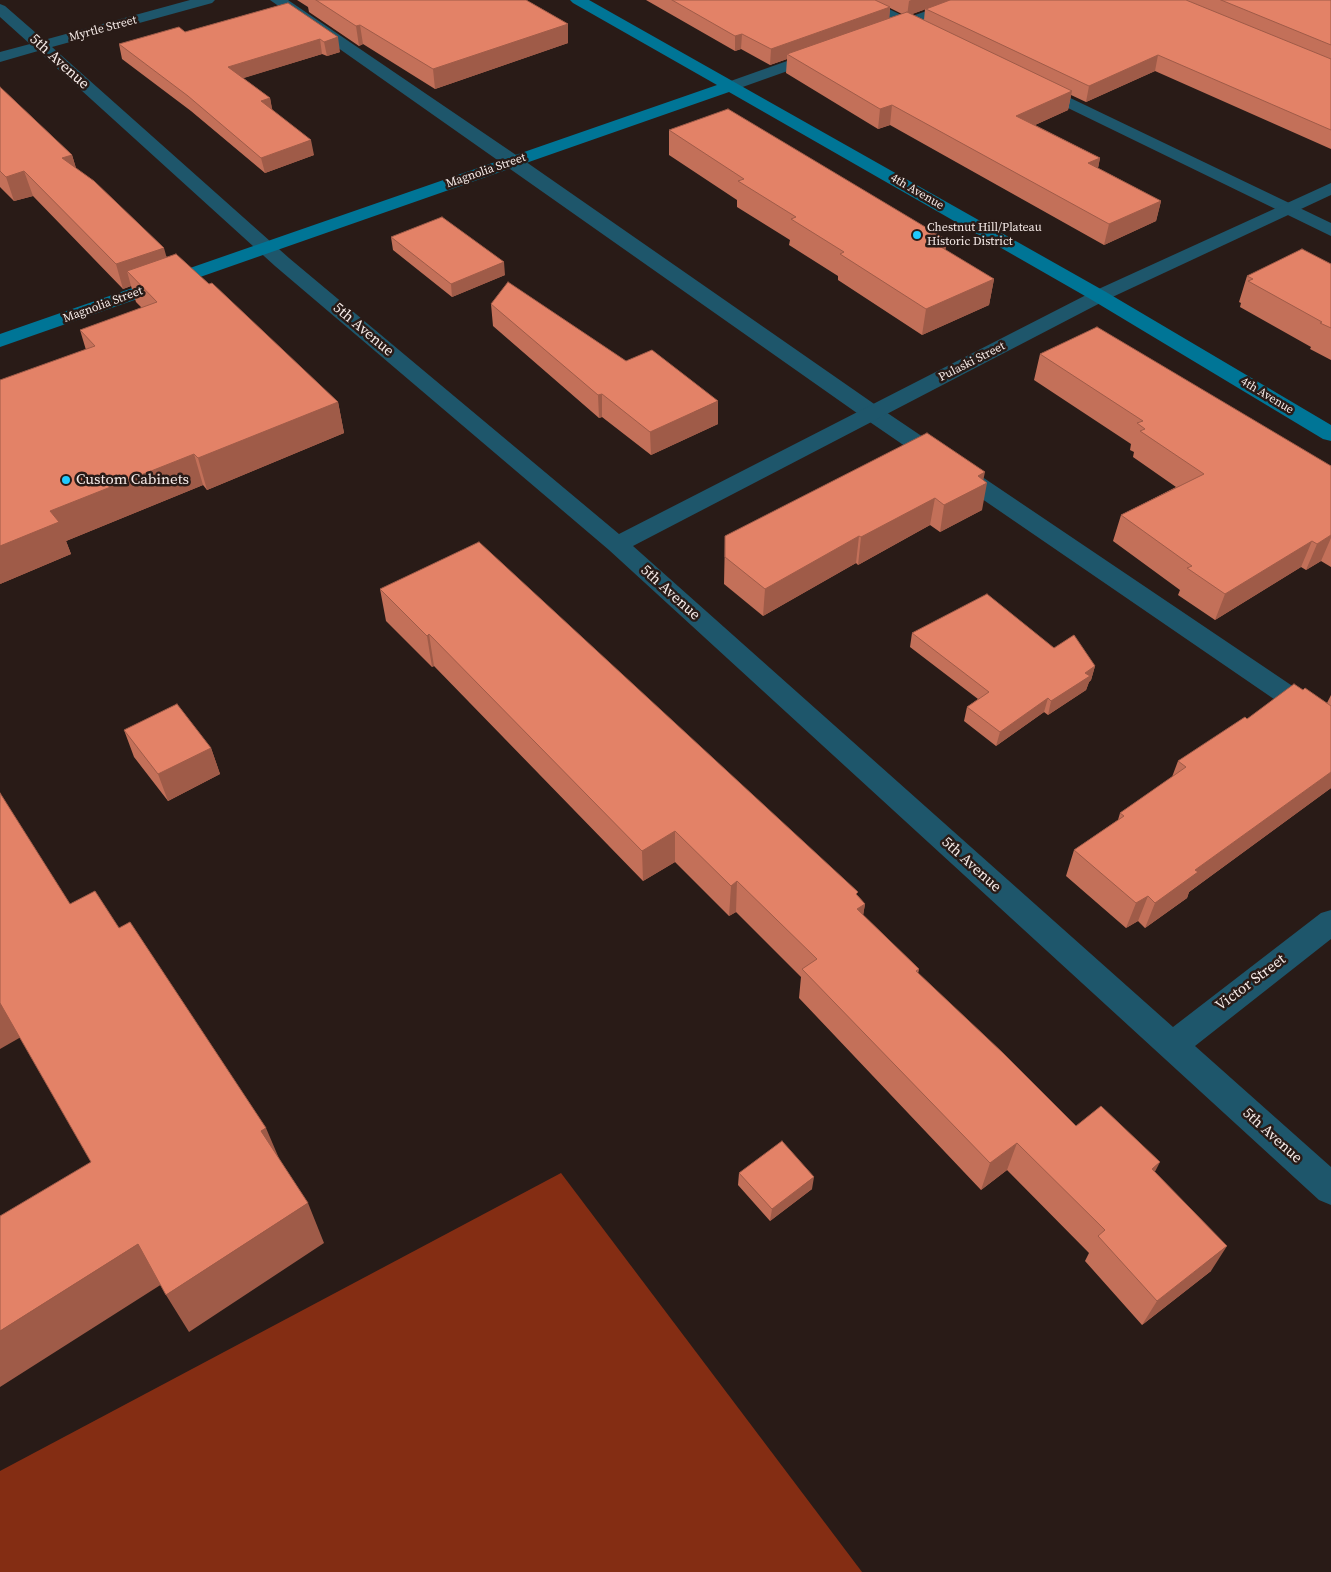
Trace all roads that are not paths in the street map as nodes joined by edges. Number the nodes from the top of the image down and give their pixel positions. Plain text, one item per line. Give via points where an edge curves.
1 (207, 0) edge
2 (278, 0) edge
3 (578, 0) edge
4 (858, 0) edge
5 (971, 0) edge
6 (0, 9) edge
7 (906, 23) junction
8 (869, 37) edge
9 (941, 41) edge
10 (41, 46) junction
11 (832, 50) edge
12 (0, 57) edge
13 (1021, 80) edge
14 (731, 86) junction
15 (513, 161) junction
16 (1331, 188) edge
17 (1287, 209) junction
18 (1331, 230) edge
19 (265, 247) junction
20 (1099, 296) junction
21 (0, 341) edge
22 (872, 413) junction
23 (1331, 434) edge
24 (617, 545) junction
25 (1331, 725) edge
26 (1331, 922) edge
27 (1172, 1046) junction
28 (1331, 1189) edge

1 - 10 street, Myrtle Street
2 - 15 street
3 - 14 main road, 4th Avenue
4 - 7 street
5 - 7 street
6 - 10 street, 5th Avenue
7 - 8 street
7 - 9 street
10 - 12 street, Myrtle Street
10 - 19 street, 5th Avenue
11 - 14 street, Magnolia Street
13 - 17 street
14 - 15 main road, Magnolia Street
14 - 20 main road, 4th Avenue
15 - 19 main road, Magnolia Street
15 - 22 street
16 - 17 street, Pulaski Street
17 - 18 street
17 - 20 street, Pulaski Street
19 - 21 main road, Magnolia Street
19 - 24 street, 5th Avenue
20 - 22 street, Pulaski Street
20 - 23 main road, 4th Avenue
22 - 24 street, Pulaski Street
22 - 25 street
24 - 27 street, 5th Avenue
26 - 27 street, Victor Street
27 - 28 street, 5th Avenue

